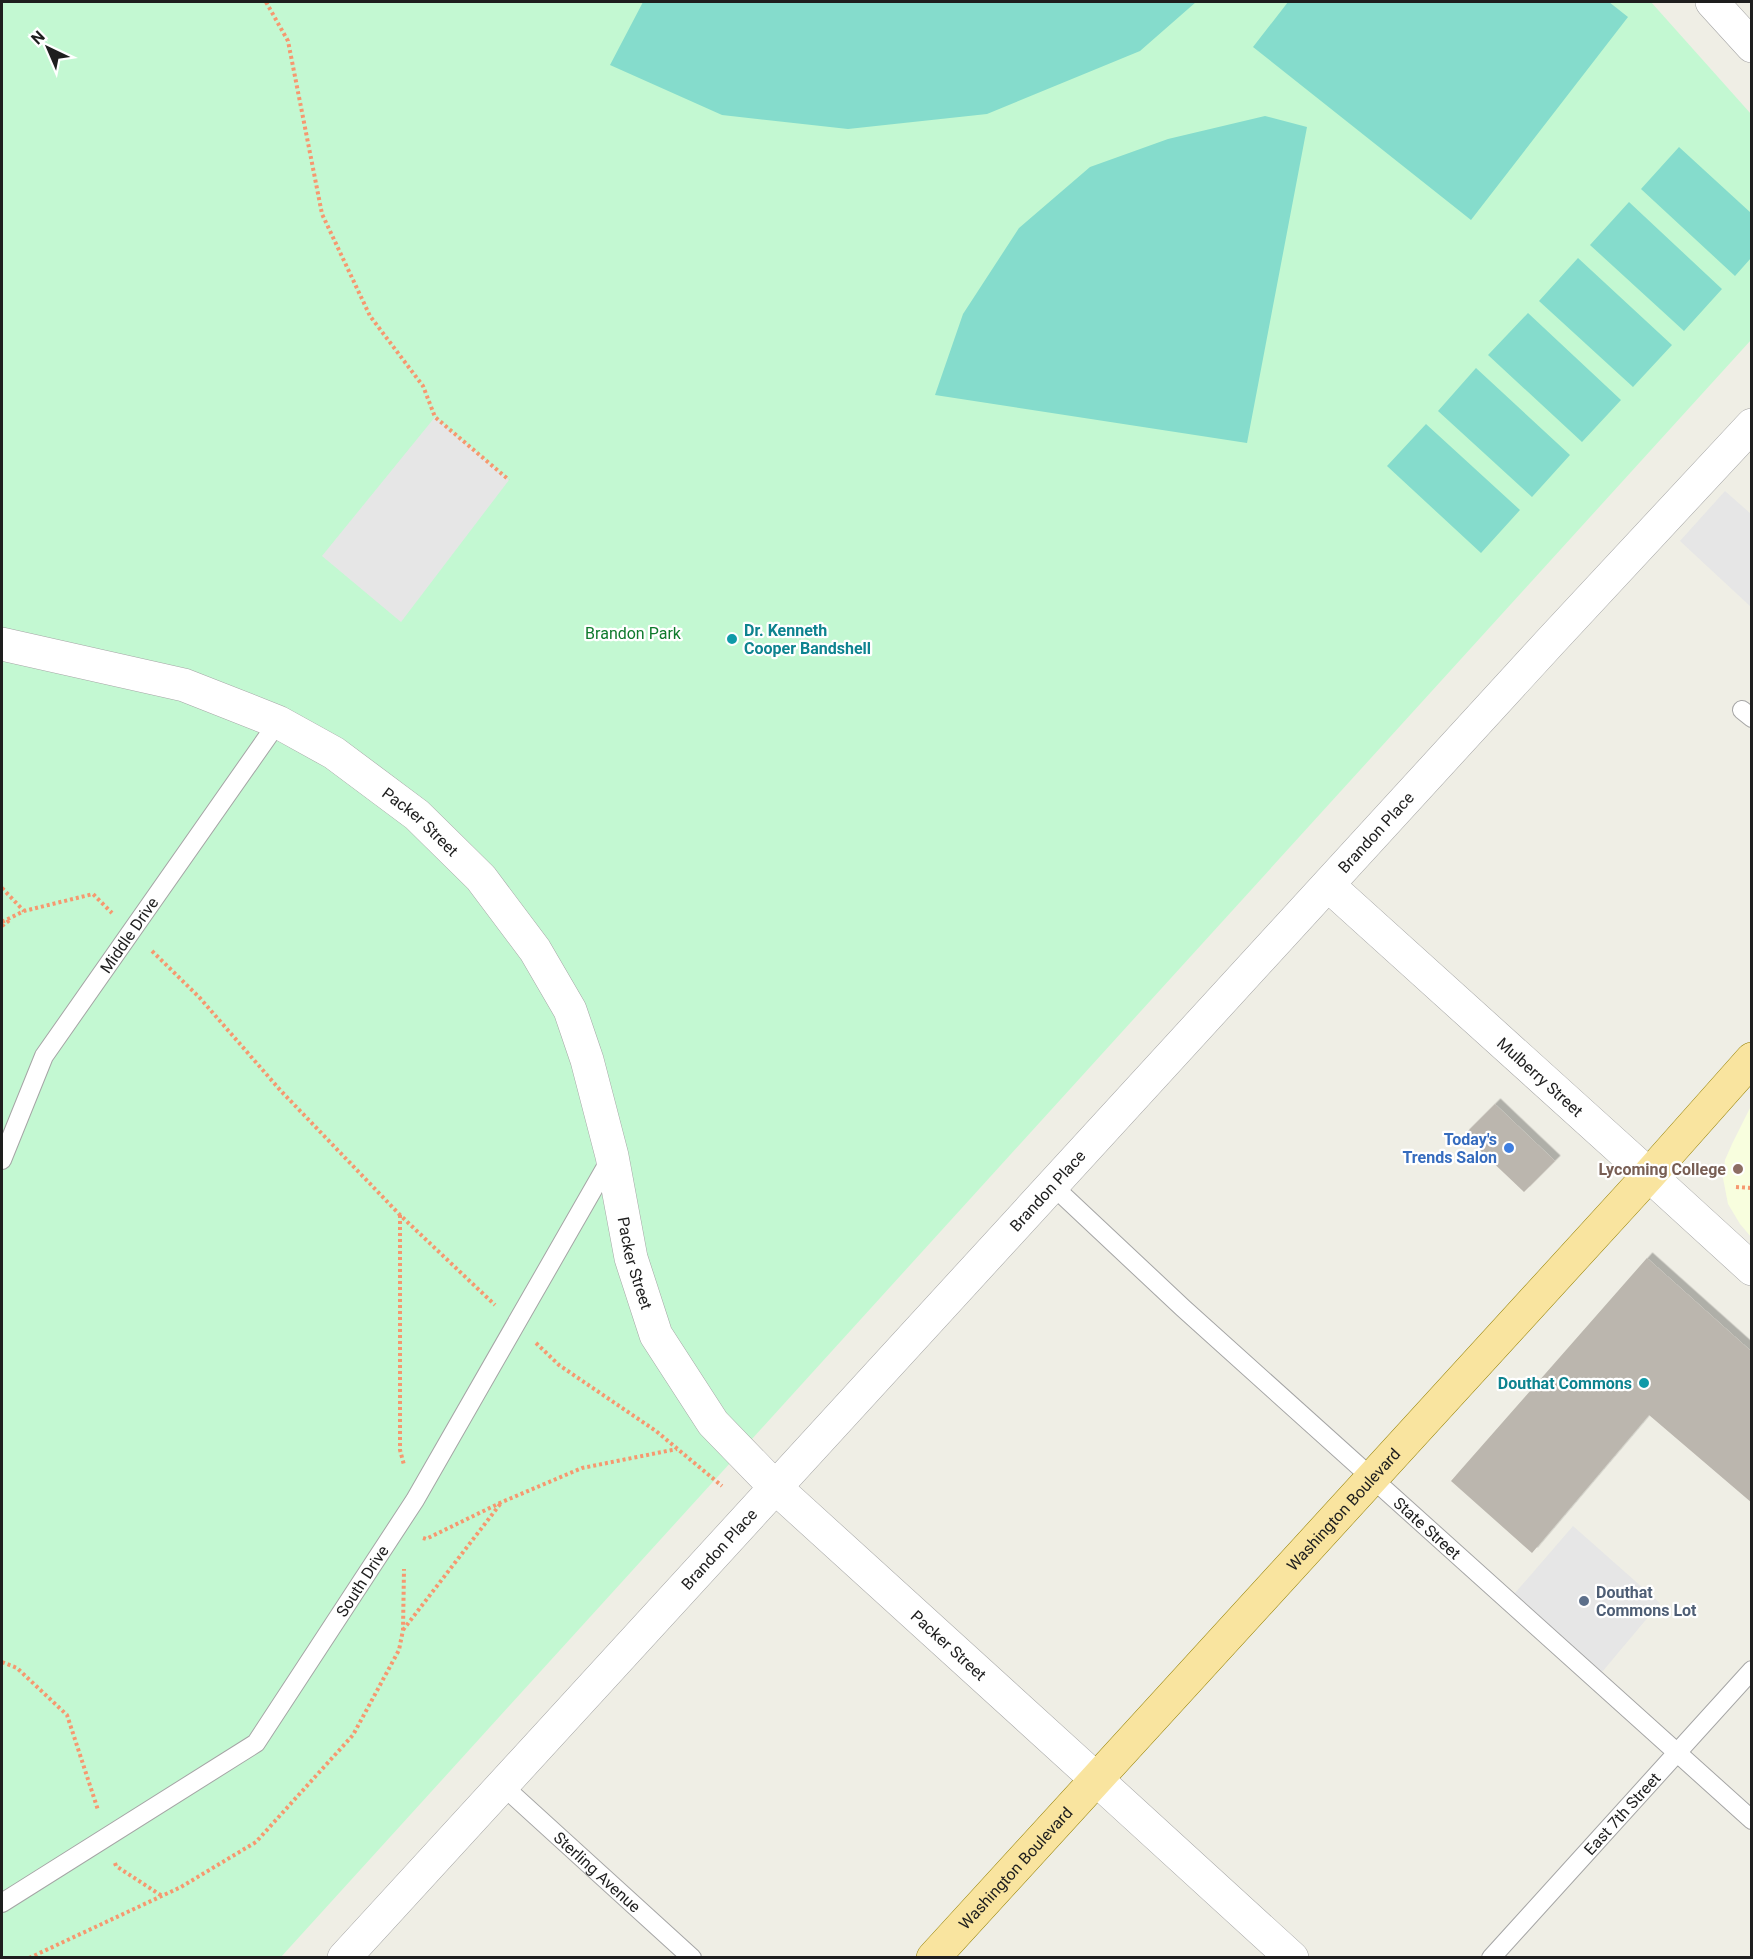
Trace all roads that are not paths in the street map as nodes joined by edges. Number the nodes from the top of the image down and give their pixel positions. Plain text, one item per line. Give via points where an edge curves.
1 (1712, 2) edge
2 (1752, 46) edge
3 (1752, 425) edge
4 (2, 644) edge
5 (278, 722) junction
6 (1328, 885) junction
7 (1752, 1059) edge
8 (612, 1156) junction
9 (2, 1160) edge
10 (1649, 1176) junction
11 (1053, 1186) junction
12 (1752, 1269) edge
13 (1372, 1478) junction
14 (776, 1488) junction
15 (1752, 1670) edge
16 (1678, 1752) junction
17 (1096, 1779) junction
18 (502, 1785) junction
19 (1752, 1820) edge
20 (2, 1903) edge
21 (344, 1958) edge
22 (692, 1958) edge
23 (933, 1958) edge
24 (1292, 1958) edge
25 (1491, 1958) edge

1 - 2 street
3 - 6 street, Brandon Place
4 - 5 street, Packer Street via 184,685
5 - 8 street, Packer Street via 334,753 417,814 481,878 535,950 570,1010
5 - 9 lane, Middle Drive via 44,1056
6 - 10 street, Mulberry Street
6 - 11 street, Brandon Place
7 - 10 main road, Washington Boulevard
8 - 14 street, Packer Street via 631,1258 656,1335 713,1423
8 - 20 lane, South Drive via 415,1500 256,1743
10 - 12 street, Mulberry Street
10 - 13 main road, Washington Boulevard
11 - 13 lane, State Street
11 - 14 street, Brandon Place
13 - 16 lane, State Street
13 - 17 main road, Washington Boulevard
14 - 17 street, Packer Street
14 - 18 street, Brandon Place
15 - 16 lane, East 7th Street
16 - 19 lane, State Street
16 - 25 lane, East 7th Street
17 - 23 main road, Washington Boulevard
17 - 24 street, Packer Street
18 - 21 street, Brandon Place
18 - 22 lane, Sterling Avenue

